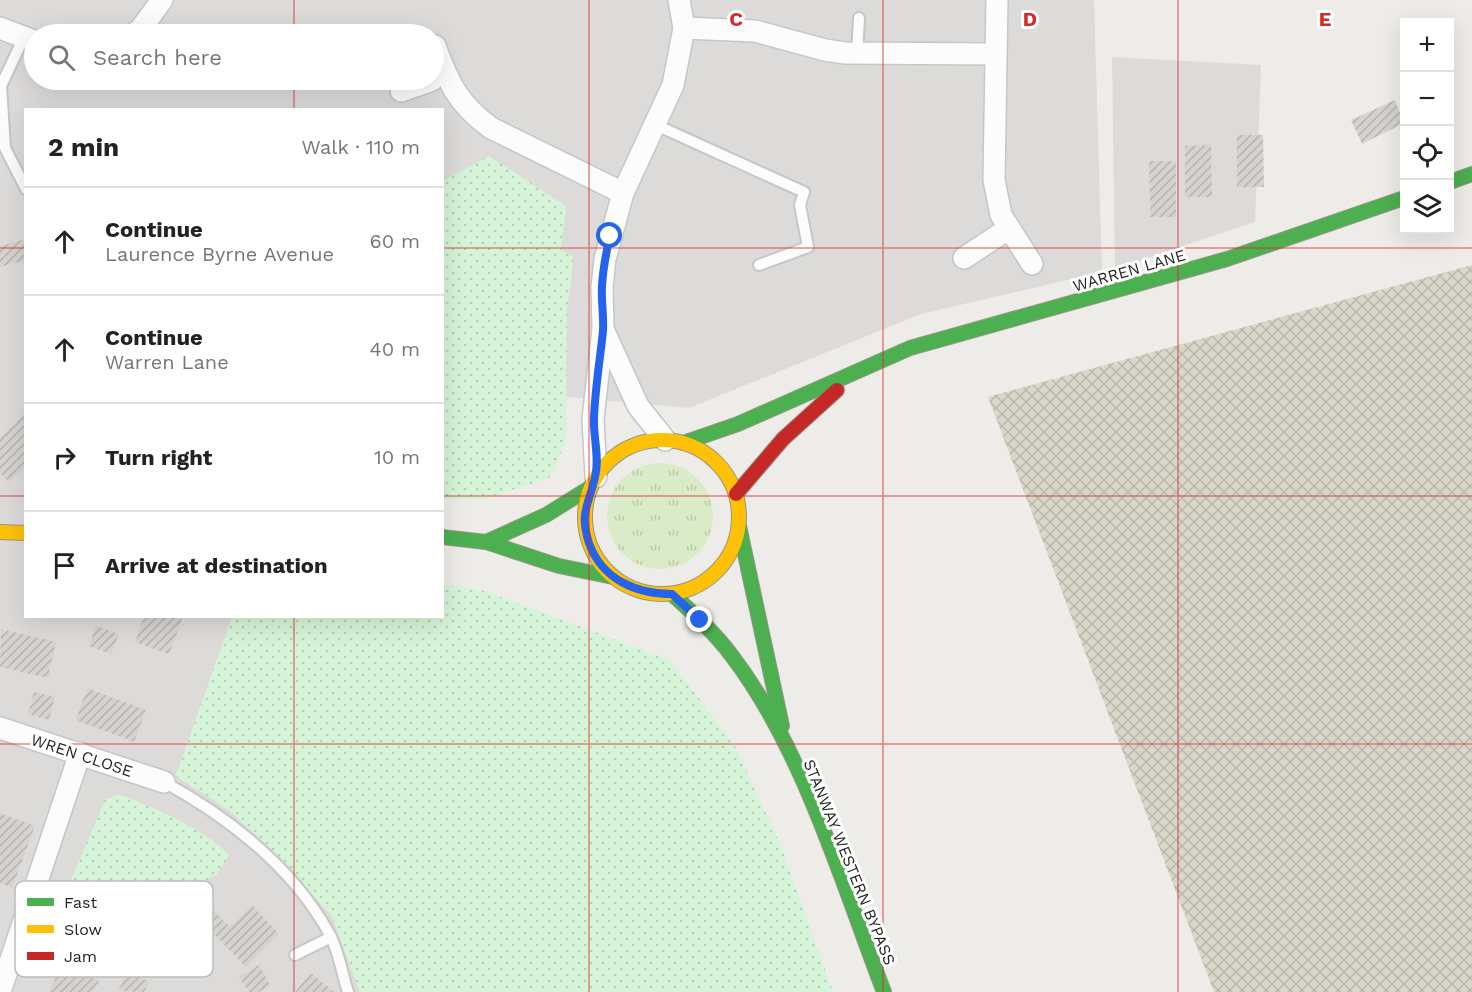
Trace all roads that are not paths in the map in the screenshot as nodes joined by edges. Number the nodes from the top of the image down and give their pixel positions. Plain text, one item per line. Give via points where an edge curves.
1 (162, 0) edge
2 (680, 0) edge
3 (997, 0) edge
4 (859, 18) dead end
5 (144, 24) edge
6 (0, 28) edge
7 (684, 28) junction
8 (24, 37) edge
9 (24, 47) edge
10 (857, 54) junction
11 (996, 54) junction
12 (444, 85) edge
13 (656, 125) junction
14 (1472, 174) edge
15 (1454, 180) edge
16 (24, 185) edge
17 (623, 194) junction
18 (1400, 199) edge
19 (1008, 229) junction
20 (964, 258) dead end
21 (1032, 264) dead end
22 (759, 265) dead end
23 (603, 328) junction
24 (862, 369) junction
25 (674, 441) junction
26 (593, 482) junction
27 (736, 494) junction
28 (739, 526) junction
29 (0, 532) edge
30 (24, 533) edge
31 (444, 537) edge
32 (486, 542) junction
33 (613, 577) junction
34 (672, 594) junction
35 (0, 728) edge
36 (785, 743) junction
37 (80, 753) junction
38 (164, 782) joint
39 (37, 881) edge
40 (331, 937) junction
41 (15, 947) edge
42 (295, 955) dead end
43 (0, 992) edge
44 (348, 992) edge
45 (884, 992) edge

1 - 5 street
2 - 7 street
3 - 11 street
4 - 10 lane
6 - 8 street
7 - 10 street via 755,31 825,50
7 - 13 street via 673,85
9 - 16 lane via 1,86 5,148
10 - 11 street
11 - 19 street via 994,180
12 - 17 street via 491,128
13 - 17 street
13 - 22 lane via 804,192 800,204 808,247
14 - 15 street
17 - 23 street via 604,259
18 - 24 street, WARREN LANE via 1227,259 910,348
19 - 20 street
19 - 21 street
23 - 25 street via 638,406
23 - 26 street via 593,419
24 - 25 street, WARREN LANE via 738,424
24 - 27 street, WARREN LANE via 794,427 761,460
25 - 26 street, WARREN LANE via 633,445 612,458
25 - 27 street via 701,450 716,462
26 - 32 street, WARREN LANE via 546,515
26 - 33 street via 585,506 587,535 599,563
27 - 28 street
28 - 34 street via 732,551 717,572 696,586
28 - 36 street, STANWAY WESTERN BYPASS
29 - 30 street
31 - 32 street
32 - 33 street via 559,566
33 - 34 street via 651,594
34 - 36 street, STANWAY WESTERN BYPASS via 736,662
35 - 37 street, WREN CLOSE
36 - 45 street, STANWAY WESTERN BYPASS
37 - 38 street, WREN CLOSE
37 - 39 street
38 - 40 lane via 206,805 263,849
40 - 42 lane
40 - 44 lane
41 - 43 street

